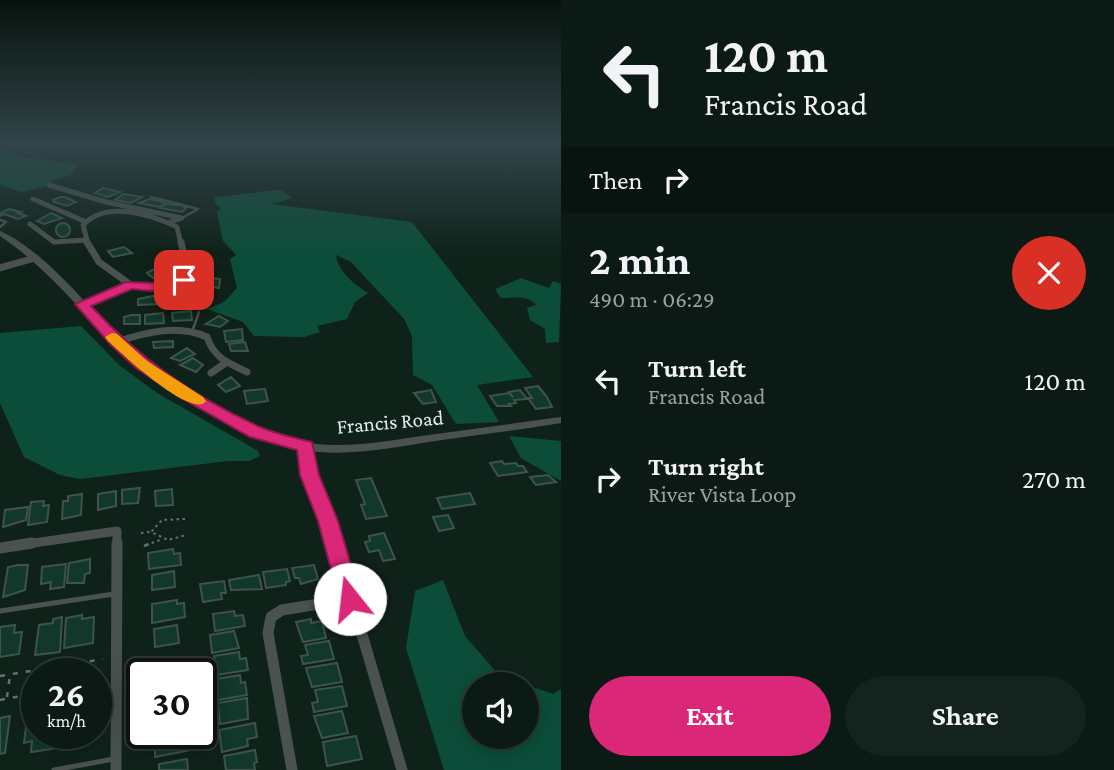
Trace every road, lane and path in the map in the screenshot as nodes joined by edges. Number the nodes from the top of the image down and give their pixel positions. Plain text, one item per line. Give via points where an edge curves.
1 (49, 185) dead end
2 (151, 197) dead end
3 (33, 199) dead end
4 (182, 218) junction
5 (0, 220) edge
6 (84, 221) junction
7 (170, 222) junction
8 (30, 224) dead end
9 (0, 227) edge
10 (0, 233) edge
11 (86, 240) junction
12 (36, 258) junction
13 (0, 268) edge
14 (131, 285) junction
15 (82, 304) junction
16 (199, 313) dead end
17 (196, 332) junction
18 (117, 342) junction
19 (226, 362) junction
20 (247, 372) dead end
21 (211, 373) dead end
22 (561, 421) edge
23 (305, 447) junction
24 (186, 519) dead end
25 (151, 532) junction
26 (141, 533) dead end
27 (186, 535) dead end
28 (164, 539) junction
29 (144, 546) dead end
30 (0, 548) edge
31 (116, 593) junction
32 (350, 599) junction
33 (0, 611) edge
34 (341, 612) dead end
35 (335, 617) dead end
36 (21, 672) edge
37 (10, 674) junction
38 (0, 676) edge
39 (21, 696) edge
40 (7, 699) junction
41 (0, 700) edge
42 (116, 764) edge
43 (54, 770) edge
44 (292, 770) edge
45 (402, 770) edge

1 - 4 street
2 - 4 lane via 198,209
3 - 6 street
4 - 7 street
5 - 9 lane via 6,222
6 - 7 street via 118,211
6 - 11 street
7 - 14 street via 181,232 188,273 184,280 152,287
8 - 11 street via 54,242
10 - 12 street, Francis Road
11 - 14 street via 94,260
12 - 13 street
12 - 15 street, Francis Road
14 - 15 street
15 - 18 street, Francis Road
16 - 17 lane
17 - 18 street via 149,333
17 - 19 street via 207,337 213,354
18 - 23 street, Francis Road via 151,371 237,423
19 - 20 street
19 - 21 street
22 - 23 street, Francis Road via 396,443
23 - 32 street
24 - 25 path via 162,520
25 - 26 path
25 - 28 path
27 - 28 path
28 - 29 path
30 - 31 street via 117,531
31 - 33 lane
31 - 42 street
32 - 44 street via 282,610 271,617 268,633
32 - 45 street
34 - 35 path
36 - 37 path
37 - 38 path
37 - 40 path
39 - 40 path
40 - 41 path
42 - 43 lane

